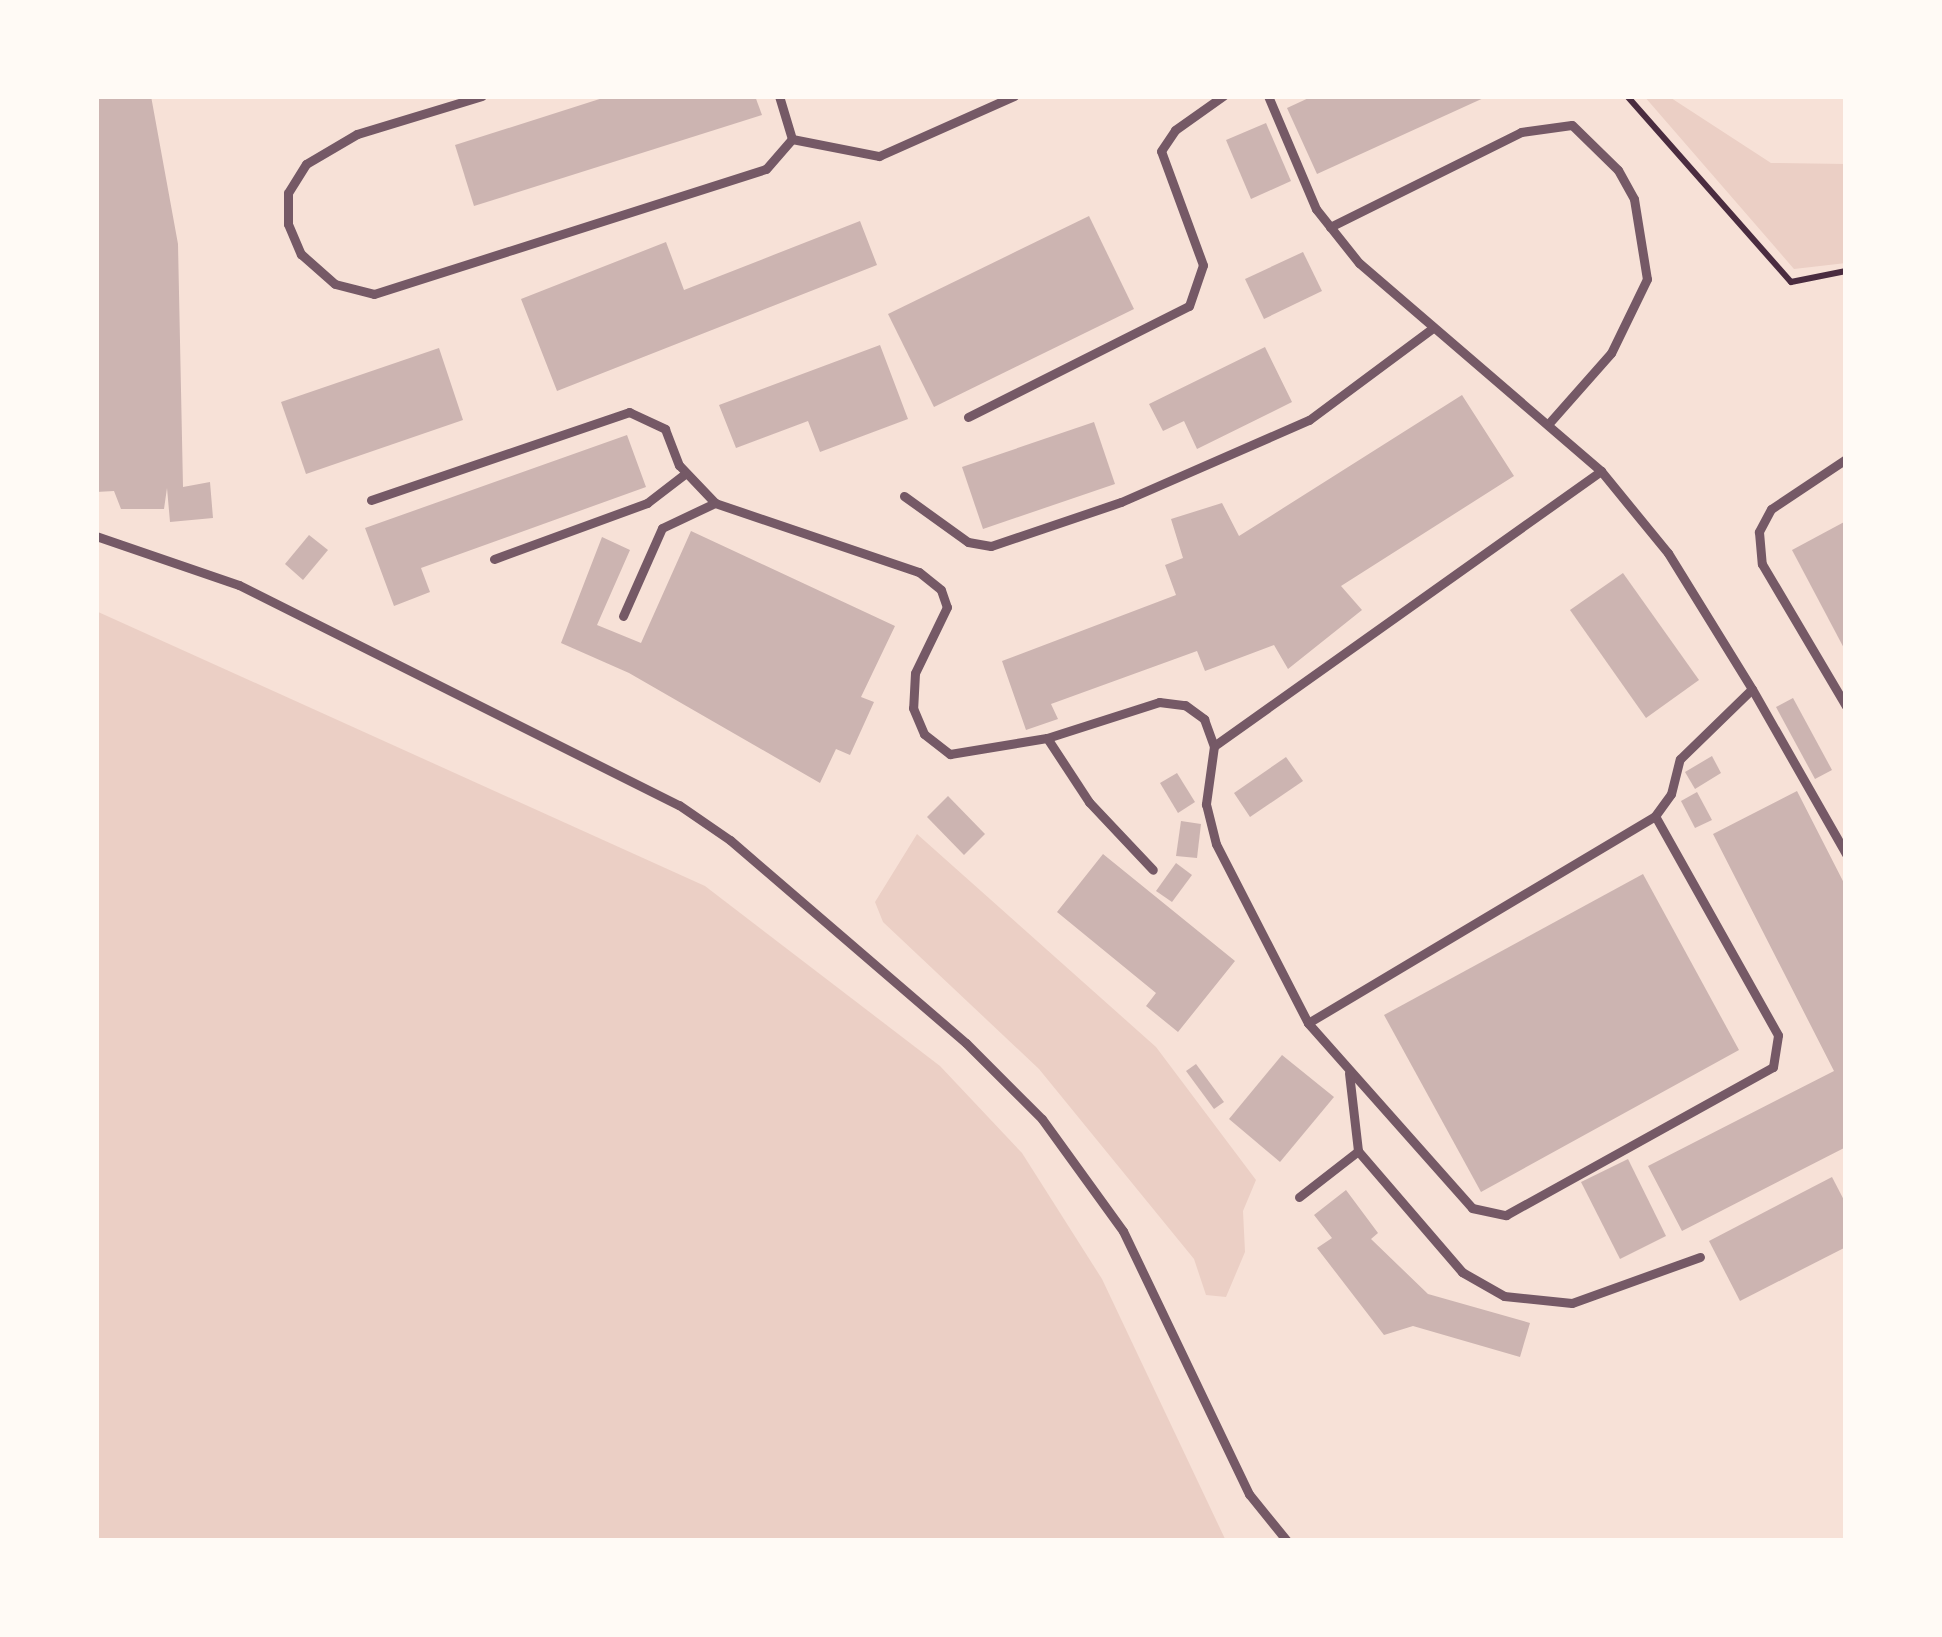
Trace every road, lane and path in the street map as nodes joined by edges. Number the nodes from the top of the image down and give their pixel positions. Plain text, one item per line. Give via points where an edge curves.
1 (482, 96) edge
2 (779, 96) edge
3 (1014, 96) edge
4 (1222, 96) edge
5 (1268, 96) edge
6 (1627, 96) edge
7 (792, 140) junction
8 (1330, 227) junction
9 (1846, 272) edge
10 (1433, 328) junction
11 (968, 417) dead end
12 (1550, 422) junction
13 (1846, 460) edge
14 (1601, 471) junction
15 (686, 473) junction
16 (904, 496) dead end
17 (371, 500) dead end
18 (716, 503) junction
19 (96, 536) edge
20 (494, 559) dead end
21 (623, 616) dead end
22 (1752, 689) junction
23 (1846, 706) edge
24 (1048, 738) junction
25 (1214, 746) junction
26 (1654, 816) junction
27 (1846, 854) edge
28 (1153, 870) dead end
29 (1308, 1023) junction
30 (1349, 1072) junction
31 (1358, 1151) junction
32 (1299, 1197) dead end
33 (1700, 1257) dead end
34 (1287, 1541) edge

1 - 7 lane via 357,134 306,164 288,193 288,224 301,254 335,284 374,294 766,169
2 - 7 lane
3 - 7 lane via 879,156
4 - 11 lane via 1175,130 1161,152 1203,265 1189,306
5 - 8 lane
6 - 9 path via 1791,282
8 - 10 lane
8 - 12 lane via 1521,132 1572,125 1618,170 1634,199 1647,278 1611,353
10 - 12 lane
10 - 16 lane via 1309,420 1121,502 992,546 968,542
12 - 14 lane
13 - 23 lane via 1771,509 1759,532 1762,564
14 - 22 lane via 1667,553
14 - 25 lane
15 - 17 lane via 665,429 629,412
15 - 18 lane
15 - 20 lane via 647,503
18 - 21 lane via 662,528
18 - 24 lane via 919,572 941,590 947,607 915,674 913,708 924,734 950,754
19 - 34 lane via 239,585 679,805 730,841 966,1042 1042,1119 1123,1231 1249,1494
22 - 26 lane via 1680,759 1671,794
22 - 27 lane
24 - 25 lane via 1159,702 1184,705 1204,719
24 - 28 lane via 1089,802
25 - 29 lane via 1206,805 1216,844
26 - 29 lane
26 - 30 lane via 1778,1035 1773,1067 1506,1215 1472,1208
29 - 30 lane
30 - 31 lane
31 - 32 lane
31 - 33 lane via 1462,1272 1504,1296 1572,1303

